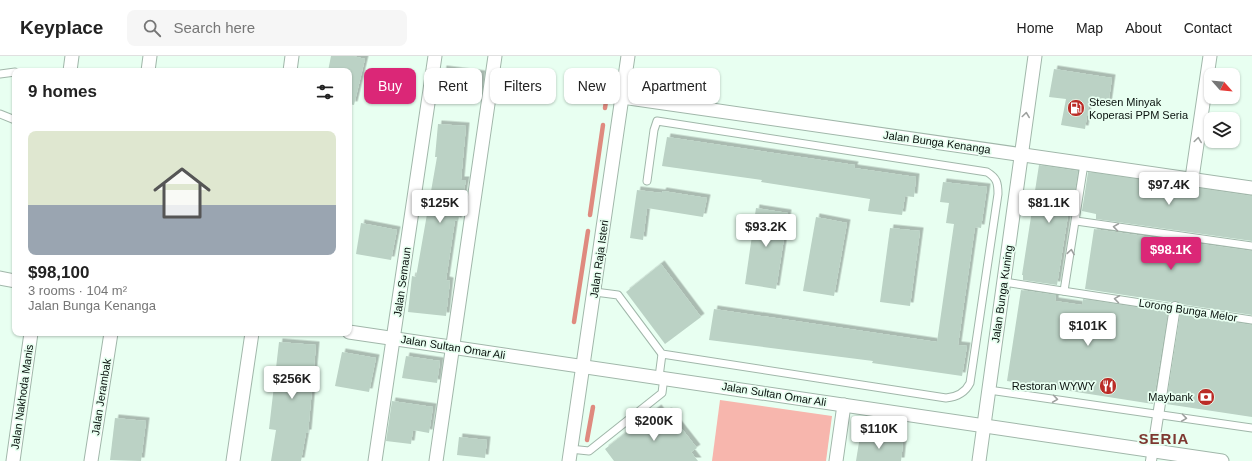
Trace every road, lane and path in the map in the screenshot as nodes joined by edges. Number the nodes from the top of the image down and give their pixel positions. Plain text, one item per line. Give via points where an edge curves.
1 (72, 56) edge
2 (150, 56) edge
3 (292, 56) edge
4 (434, 56) edge
5 (495, 56) edge
6 (628, 56) edge
7 (1035, 56) edge
8 (1210, 56) edge
9 (70, 68) edge
10 (148, 68) edge
11 (290, 68) edge
12 (12, 72) edge
13 (0, 74) edge
14 (622, 97) junction
15 (0, 114) edge
16 (12, 119) edge
17 (1021, 154) junction
18 (1084, 164) junction
19 (1192, 178) junction
20 (647, 181) dead end
21 (1252, 188) edge
22 (1076, 221) junction
23 (1252, 246) edge
24 (0, 278) edge
25 (12, 280) edge
26 (1004, 282) junction
27 (1064, 291) junction
28 (594, 292) junction
29 (1175, 307) junction
30 (1252, 320) edge
31 (352, 332) edge
32 (31, 336) edge
33 (111, 336) edge
34 (252, 336) edge
35 (394, 338) junction
36 (453, 347) junction
37 (662, 354) junction
38 (583, 367) junction
39 (661, 377) junction
40 (989, 390) junction
41 (844, 405) junction
42 (1158, 414) junction
43 (984, 425) junction
44 (1252, 428) edge
45 (570, 455) edge
46 (1152, 456) edge
47 (13, 461) edge
48 (91, 461) edge
49 (233, 461) edge
50 (375, 461) edge
51 (436, 461) edge
52 (836, 461) edge
53 (979, 461) edge
54 (1222, 461) edge

1 - 9 street
2 - 10 street
3 - 11 street
4 - 35 street, Jalan Semaun
5 - 36 street
6 - 14 street, Jalan Raja Isteri
17 -> 7 street, Jalan Bunga Kuning
19 -> 8 street
12 - 13 lane
14 - 17 street, Jalan Bunga Kenanga
14 - 28 street, Jalan Raja Isteri
15 - 16 lane
17 - 18 street, Jalan Bunga Kenanga
17 - 26 street, Jalan Bunga Kuning
18 - 19 street, Jalan Bunga Kenanga
18 - 22 lane
19 - 21 street, Jalan Bunga Kenanga
20 - 37 lane via 654,130 658,121 979,170 995,177 998,184 970,383 961,394 946,398
23 -> 22 lane
27 -> 22 lane
24 - 25 street
26 - 27 lane, Lorong Bunga Melor
26 - 40 street, Jalan Bunga Kuning
29 -> 27 lane, Lorong Bunga Melor
28 - 37 lane via 618,295
28 - 38 street, Jalan Raja Isteri
29 - 30 lane, Lorong Bunga Melor
29 - 42 street
31 - 35 street, Jalan Sultan Omar Ali
32 - 47 street, Jalan Nakhoda Manis
33 - 48 street, Jalan Jerambak
34 - 49 street
35 - 36 street, Jalan Sultan Omar Ali
35 - 50 street, Jalan Semaun
36 - 38 street, Jalan Sultan Omar Ali
36 - 51 street
37 - 39 lane
38 - 39 street, Jalan Sultan Omar Ali
38 - 45 street, Jalan Raja Isteri
39 - 41 street, Jalan Sultan Omar Ali
39 - 45 lane via 662,393 589,451
40 -> 42 lane
40 - 43 street, Jalan Bunga Kuning
41 - 43 street, Jalan Sultan Omar Ali
41 - 52 street
42 -> 44 lane
42 - 46 street
43 - 46 street, Jalan Sultan Omar Ali
43 - 53 street, Jalan Bunga Kuning
46 - 54 street, Jalan Sultan Omar Ali

